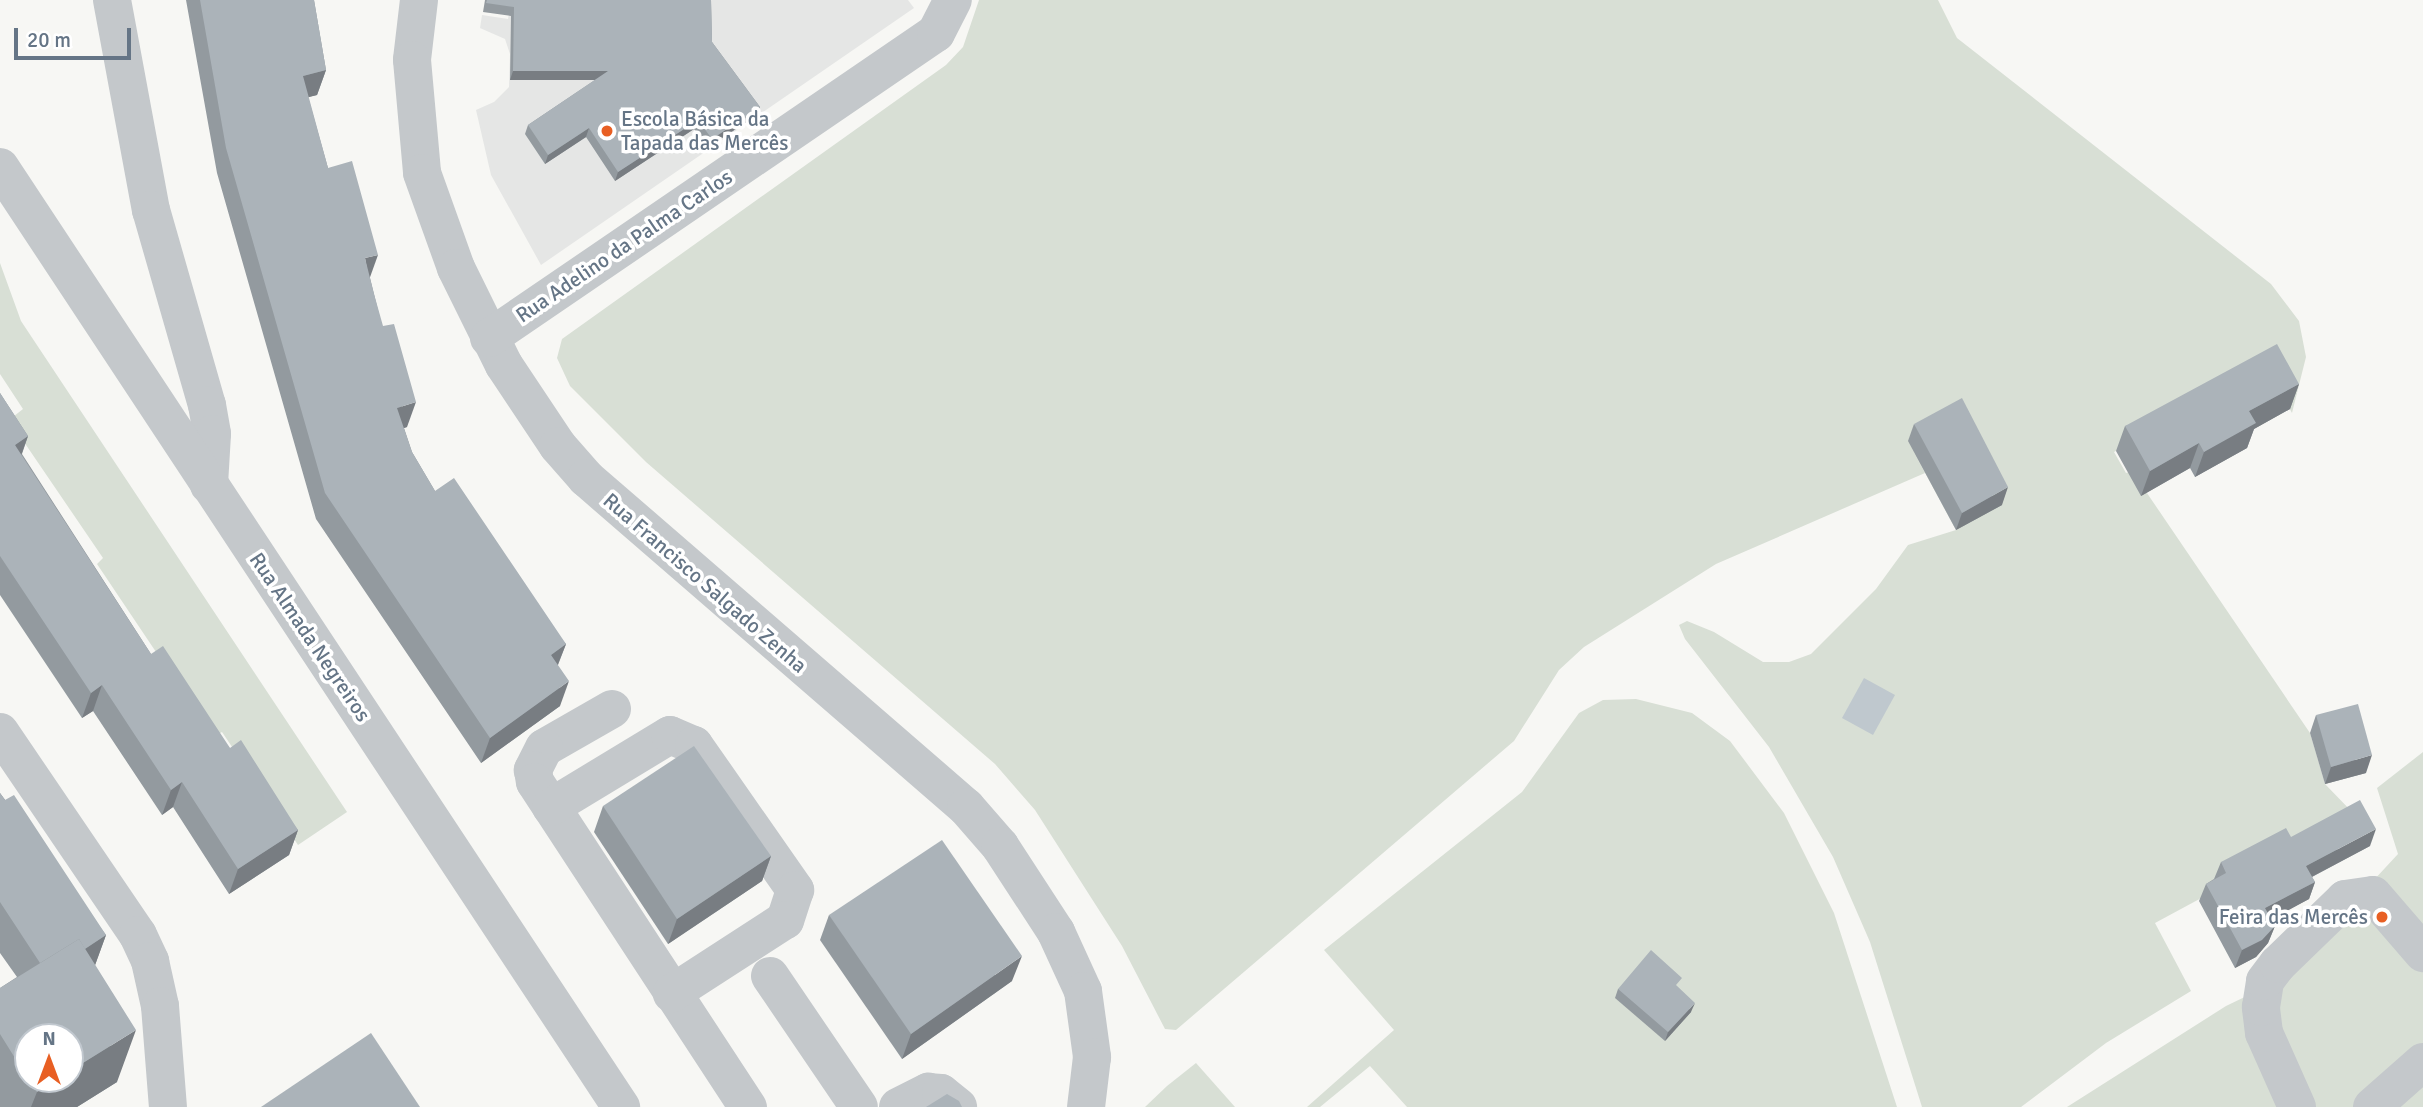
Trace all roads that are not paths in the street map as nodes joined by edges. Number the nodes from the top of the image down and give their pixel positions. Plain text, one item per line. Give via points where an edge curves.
1 (112, 0) edge
2 (419, 0) edge
3 (953, 0) edge
4 (0, 167) edge
5 (489, 338) junction
6 (192, 359) junction
7 (133, 369) junction
8 (209, 485) junction
9 (612, 709) dead end
10 (0, 733) edge
11 (551, 807) junction
12 (2423, 953) edge
13 (770, 976) dead end
14 (673, 993) junction
15 (2423, 1062) edge
16 (168, 1107) edge
17 (621, 1107) edge
18 (748, 1107) edge
19 (859, 1107) edge
20 (898, 1107) edge
21 (958, 1107) edge
22 (1086, 1107) edge
23 (2297, 1107) edge
24 (2372, 1107) edge

1 - 6 street via 150,210
2 - 5 street, Rua Francisco Salgado Zenha via 412,60 422,173 456,268
3 - 5 street, Rua Adelino da Palma Carlos via 936,33
4 - 7 street, Rua Almada Negreiros
5 - 22 street, Rua Francisco Salgado Zenha via 558,446 586,478 966,807 1000,846 1056,932 1083,991 1092,1057
6 - 7 street via 170,368
6 - 8 street via 212,434
7 - 8 street, Rua Almada Negreiros
8 - 17 street, Rua Almada Negreiros
9 - 11 street via 544,748 537,758 535,782
10 - 16 street via 146,952 160,1006
11 - 14 street
11 - 14 street via 670,735 694,744 795,890 785,920
12 - 23 street via 2373,895 2345,899 2278,964 2265,981 2264,1033
13 - 19 street
14 - 18 street
15 - 24 street
20 - 21 street via 928,1092 941,1093

